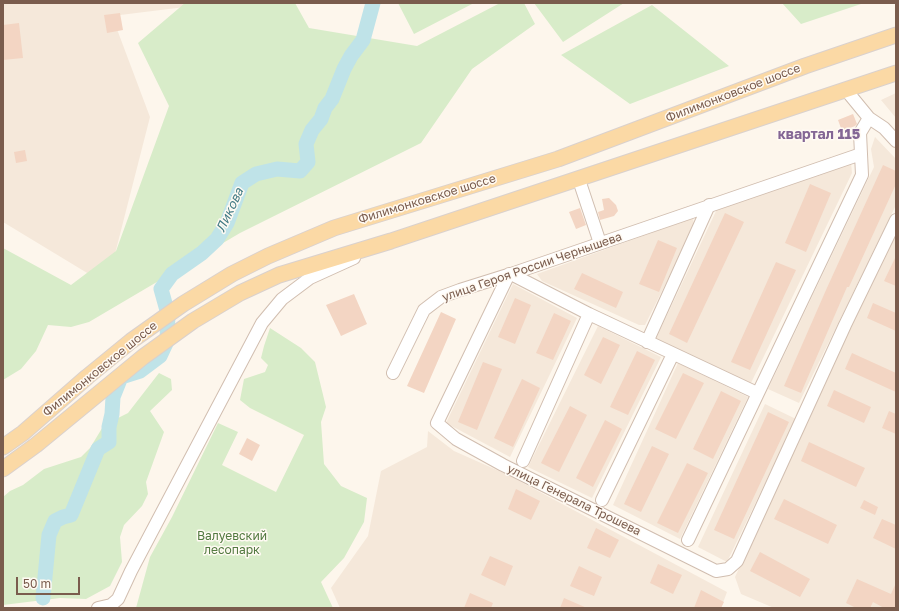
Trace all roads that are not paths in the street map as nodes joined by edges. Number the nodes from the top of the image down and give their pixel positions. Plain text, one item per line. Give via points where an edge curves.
1 (896, 35) edge
2 (896, 73) edge
3 (846, 90) junction
4 (869, 118) junction
5 (896, 141) edge
6 (861, 154) junction
7 (579, 180) junction
8 (709, 205) junction
9 (896, 220) edge
10 (391, 242) junction
11 (600, 243) junction
12 (510, 274) junction
13 (589, 314) junction
14 (647, 342) junction
15 (673, 354) junction
16 (393, 373) dead end
17 (757, 393) junction
18 (3, 447) edge
19 (523, 461) dead end
20 (3, 469) edge
21 (602, 500) dead end
22 (688, 540) dead end
23 (112, 606) edge
24 (98, 608) edge

1 - 18 main road, Филимонковское шоссе via 805,66 558,159 334,228 268,256 232,274 183,304 131,341
2 - 3 main road, Филимонковское шоссе
3 - 4 street
3 - 7 main road, Филимонковское шоссе
4 - 5 street via 884,128
4 - 6 street via 860,133
6 - 8 street, улица Героя России Чернышева
6 - 17 street via 862,175
7 - 10 main road, Филимонковское шоссе
7 - 11 street
8 - 11 street, улица Героя России Чернышева
8 - 14 street
9 - 12 street, улица Генерала Трошева via 737,561 728,569 716,571 503,465 456,439 437,423
10 - 20 main road, Филимонковское шоссе via 279,275 240,293 193,321 142,357 36,445
10 - 23 street via 310,278 282,299 262,323 123,590
11 - 12 street, улица Героя России Чернышева
12 - 13 street
12 - 16 street, улица Героя России Чернышева via 441,297 424,310
13 - 14 street
13 - 19 street
14 - 15 street
15 - 17 street
15 - 21 street
17 - 22 street
23 - 24 street

